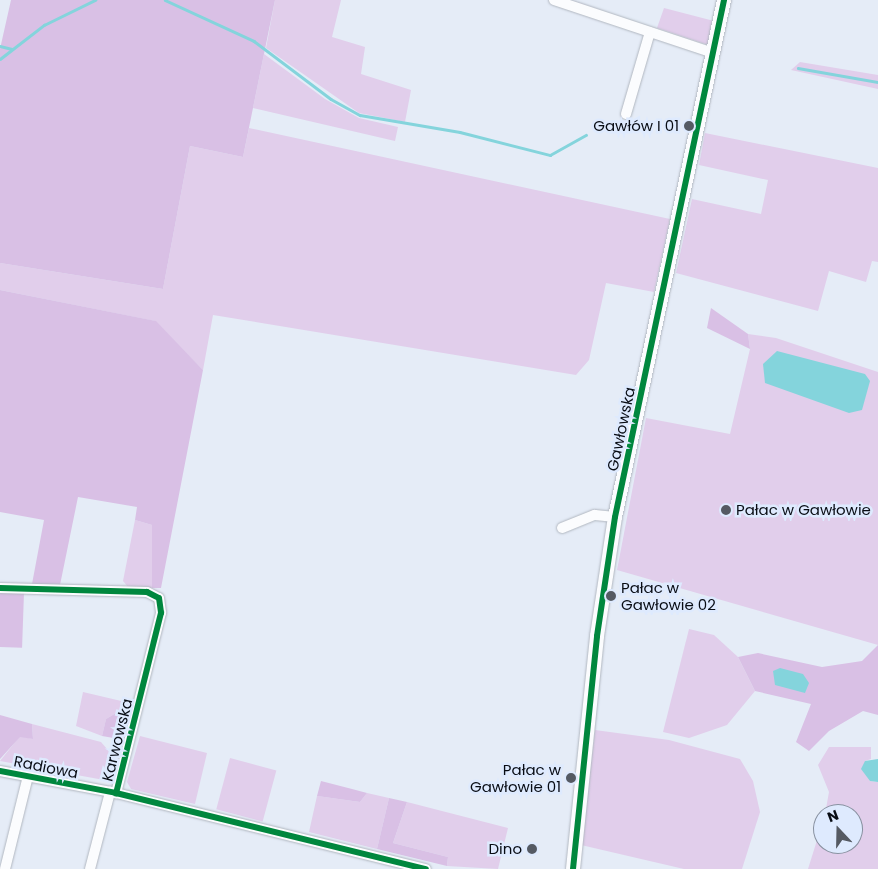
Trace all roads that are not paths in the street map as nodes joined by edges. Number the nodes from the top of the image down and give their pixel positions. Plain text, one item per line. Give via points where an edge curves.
1 (554, 0) edge
2 (724, 0) edge
3 (650, 32) junction
4 (713, 52) junction
5 (626, 114) dead end
6 (615, 517) junction
7 (562, 528) dead end
8 (0, 588) edge
9 (0, 771) edge
10 (28, 776) junction
11 (113, 792) junction
12 (6, 869) edge
13 (90, 869) edge
14 (426, 869) edge
15 (573, 869) edge

1 - 3 street
2 - 4 street, Gawłowska
3 - 4 street
3 - 5 street
4 - 6 street, Gawłowska
6 - 7 street via 595,514
6 - 15 street, Gawłowska via 597,636
8 - 11 street, Karwowska via 147,592 159,598 161,613
9 - 10 street, Radiowa
10 - 11 street, Radiowa
10 - 12 street
11 - 13 street
11 - 14 street, Karwowska

